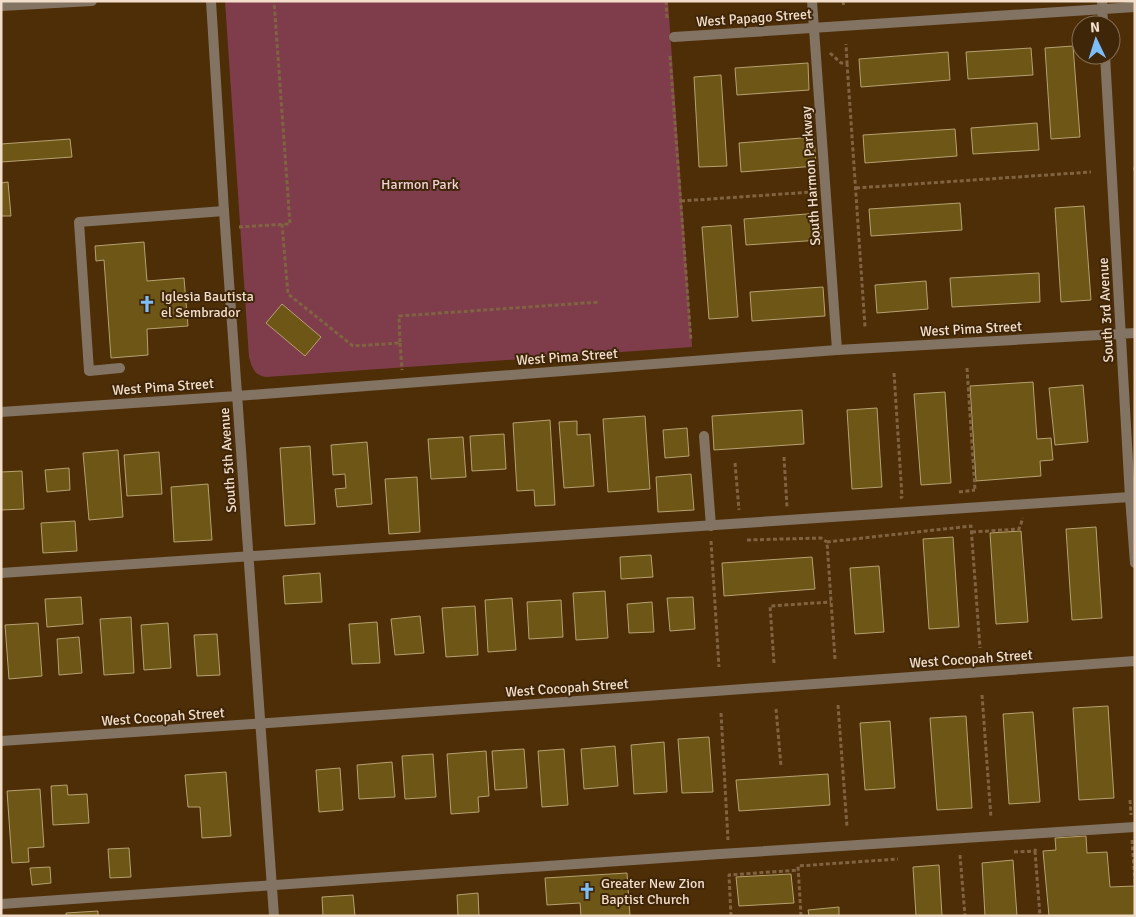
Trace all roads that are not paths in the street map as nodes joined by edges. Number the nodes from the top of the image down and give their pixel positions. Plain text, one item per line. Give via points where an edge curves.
1 (88, 1) edge
2 (92, 1) edge
3 (211, 1) edge
4 (812, 1) edge
5 (1, 6) edge
6 (1102, 6) edge
7 (1135, 8) edge
8 (814, 28) junction
9 (674, 37) dead end
10 (1106, 65) edge
11 (224, 211) junction
12 (1135, 333) edge
13 (1121, 334) junction
14 (837, 350) junction
15 (120, 368) dead end
16 (237, 396) junction
17 (1, 412) edge
18 (704, 436) dead end
19 (1130, 498) junction
20 (711, 526) junction
21 (249, 557) junction
22 (1135, 563) edge
23 (1, 574) edge
24 (1135, 660) edge
25 (260, 724) junction
26 (1, 741) edge
27 (1135, 827) edge
28 (272, 885) junction
29 (1, 904) edge
30 (274, 916) edge

1 - 2 street
1 - 5 street
3 - 11 street, South 5th Avenue
4 - 8 street, South Harmon Parkway
6 - 7 street, West Papago Street
6 - 8 street, West Papago Street
8 - 9 street, West Papago Street
8 - 14 street, South Harmon Parkway
10 - 13 street, South 3rd Avenue
11 - 15 street via 79,222 89,371
11 - 16 street, South 5th Avenue
12 - 13 street, West Pima Street
13 - 14 street, West Pima Street
13 - 19 street, South 3rd Avenue
14 - 16 street, West Pima Street
16 - 17 street, West Pima Street
16 - 21 street, South 5th Avenue
18 - 20 street
19 - 20 street
19 - 22 street, South 3rd Avenue
20 - 21 street
21 - 23 street
21 - 25 street, South 5th Avenue
24 - 25 street, West Cocopah Street
25 - 26 street, West Cocopah Street
25 - 28 street, South 5th Avenue
27 - 28 street
28 - 29 street
28 - 30 street, South 5th Avenue

